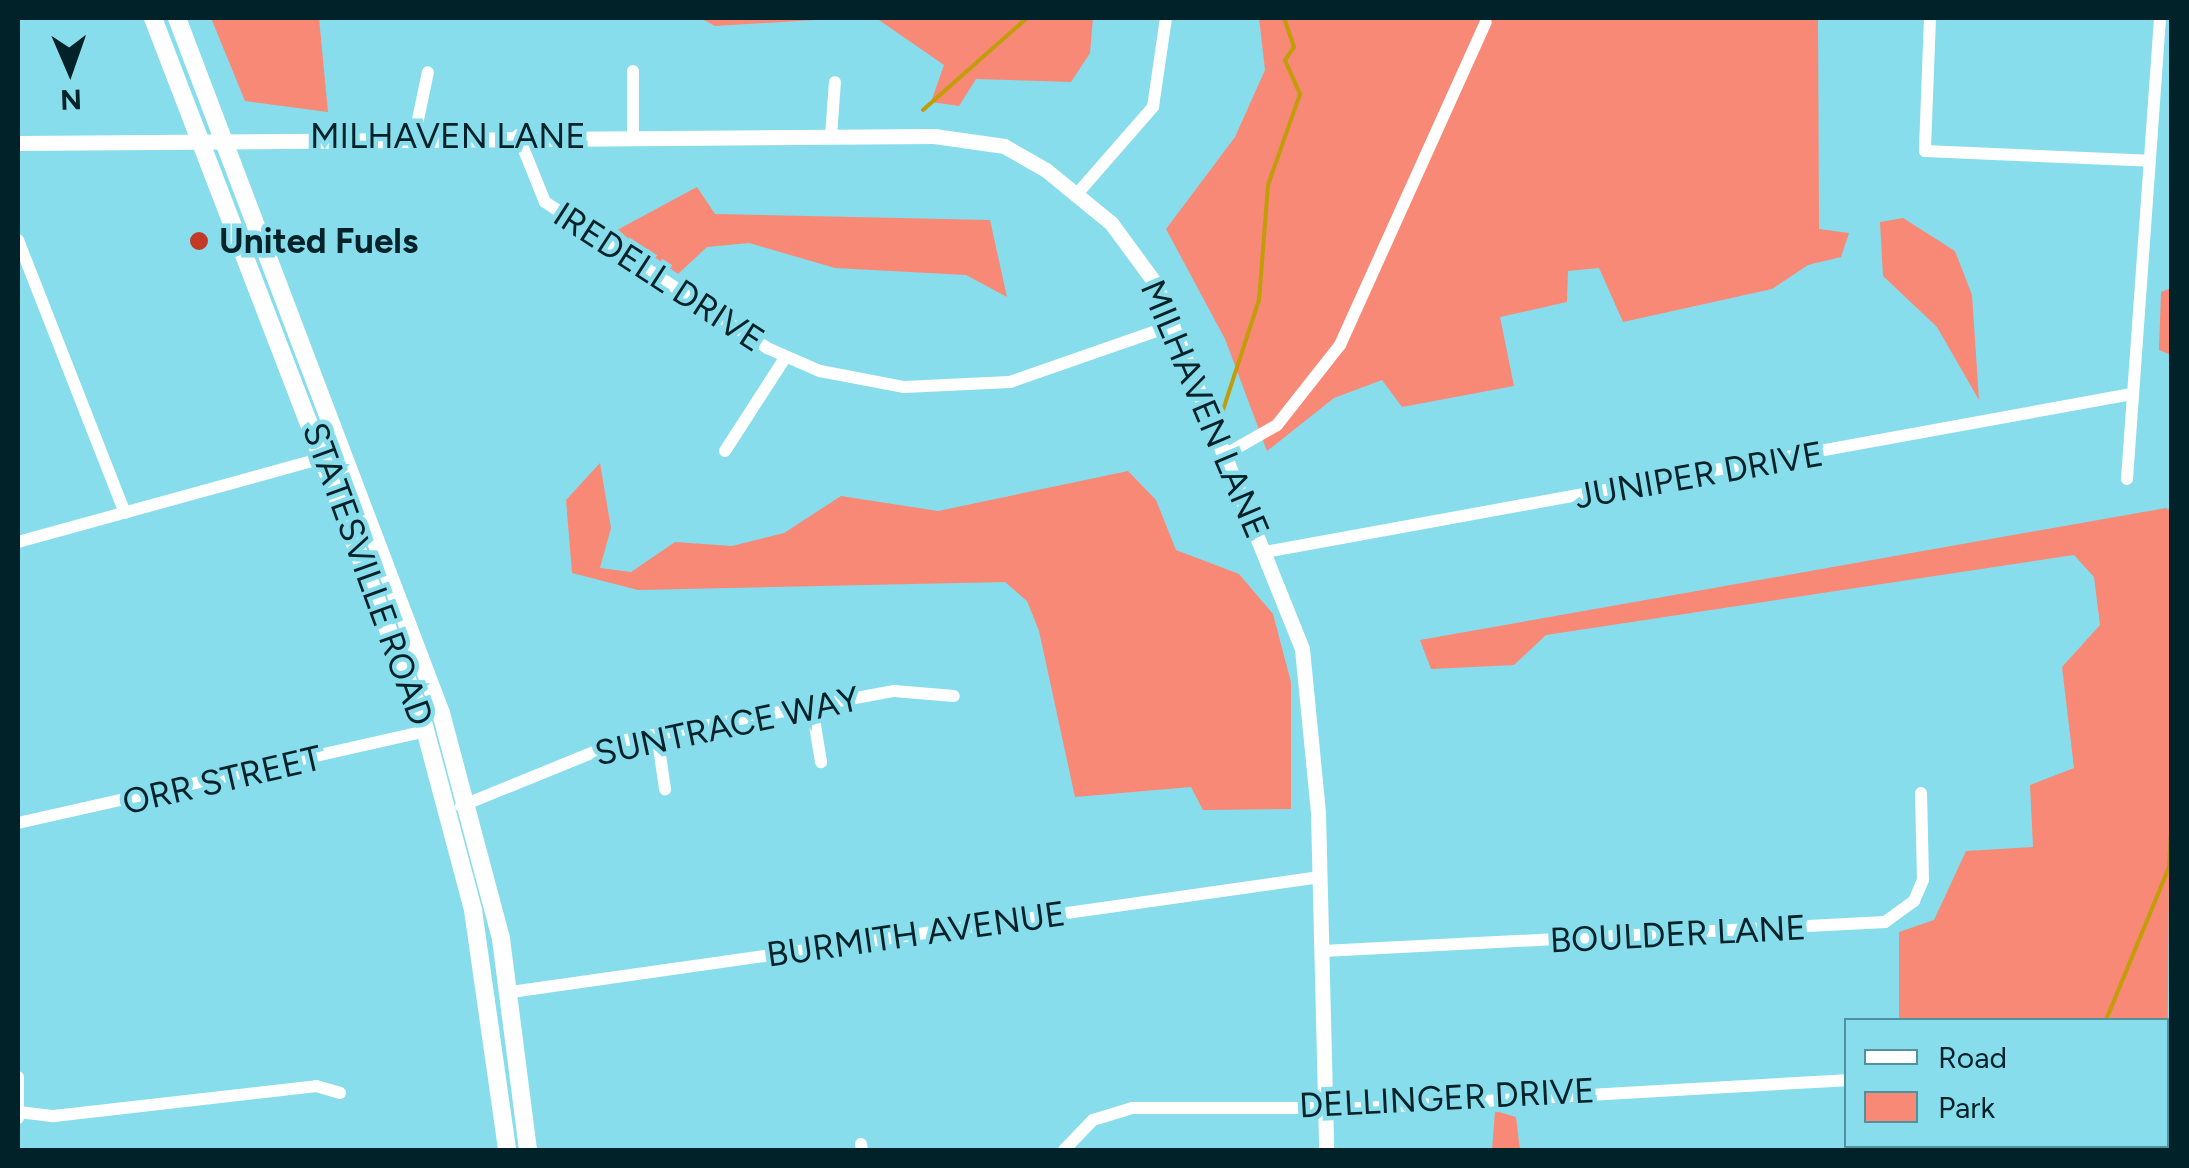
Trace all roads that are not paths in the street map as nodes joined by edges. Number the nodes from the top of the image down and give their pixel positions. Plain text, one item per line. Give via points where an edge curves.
1 (153, 18) edge
2 (177, 18) edge
3 (1166, 18) edge
4 (1930, 18) edge
5 (2160, 18) edge
6 (1486, 22) dead end
7 (633, 71) dead end
8 (428, 72) dead end
9 (835, 82) dead end
10 (415, 134) junction
11 (518, 135) junction
12 (633, 135) junction
13 (226, 136) junction
14 (831, 136) junction
15 (201, 138) junction
16 (18, 143) edge
17 (2150, 161) junction
18 (1078, 194) junction
19 (18, 240) edge
20 (1174, 324) junction
21 (786, 358) junction
22 (2132, 394) junction
23 (725, 451) dead end
24 (1228, 453) junction
25 (326, 456) junction
26 (2127, 479) dead end
27 (125, 513) junction
28 (18, 542) edge
29 (1265, 552) junction
30 (954, 696) dead end
31 (812, 707) junction
32 (426, 731) junction
33 (657, 734) junction
34 (822, 762) dead end
35 (665, 789) dead end
36 (1921, 792) dead end
37 (468, 804) junction
38 (448, 811) junction
39 (18, 823) edge
40 (1320, 877) junction
41 (1323, 951) junction
42 (512, 992) junction
43 (18, 1076) edge
44 (1844, 1080) edge
45 (340, 1093) dead end
46 (1326, 1108) junction
47 (18, 1115) edge
48 (506, 1150) edge
49 (528, 1150) edge
50 (1064, 1150) edge
51 (1326, 1150) edge

1 - 15 main road, STATESVILLE ROAD
2 - 13 main road, STATESVILLE ROAD
3 - 18 street via 1153,107
4 - 17 street via 1925,151
5 - 17 street
6 - 24 street via 1340,345 1277,425
7 - 12 street
8 - 10 street
9 - 14 street
10 - 11 street, MILHAVEN LANE
10 - 13 street, MILHAVEN LANE
11 - 12 street, MILHAVEN LANE
11 - 21 street, IREDELL DRIVE via 544,202
12 - 14 street, MILHAVEN LANE
13 - 15 street, MILHAVEN LANE
13 - 37 main road, STATESVILLE ROAD via 398,587
14 - 18 street, MILHAVEN LANE via 988,141
15 - 16 street, MILHAVEN LANE
15 - 25 main road, STATESVILLE ROAD
17 - 22 street
18 - 20 street, MILHAVEN LANE via 1130,243
19 - 27 street
20 - 21 street, IREDELL DRIVE via 1034,376 964,388 872,382
20 - 24 street, MILHAVEN LANE
21 - 23 street, IREDELL DRIVE
22 - 26 street
22 - 29 street, JUNIPER DRIVE
24 - 29 street, MILHAVEN LANE
25 - 27 street
25 - 32 main road, STATESVILLE ROAD
27 - 28 street
29 - 40 street, MILHAVEN LANE via 1306,666
30 - 31 street, SUNTRACE WAY via 926,688
31 - 33 street, SUNTRACE WAY
31 - 34 street
32 - 38 main road, STATESVILLE ROAD
32 - 39 street, ORR STREET
33 - 35 street
33 - 37 street, SUNTRACE WAY
36 - 41 street, BOULDER LANE via 1920,891 1885,922
37 - 38 street, SUNTRACE WAY
37 - 42 main road, STATESVILLE ROAD
38 - 48 main road, STATESVILLE ROAD via 484,969
40 - 41 street, MILHAVEN LANE
40 - 42 street, BURMITH AVENUE
41 - 46 street, MILHAVEN LANE
42 - 49 main road, STATESVILLE ROAD
43 - 47 street
44 - 46 street, DELLINGER DRIVE
45 - 47 street via 316,1086
46 - 50 street, DELLINGER DRIVE via 1120,1110 1093,1120
46 - 51 street, MILHAVEN LANE

